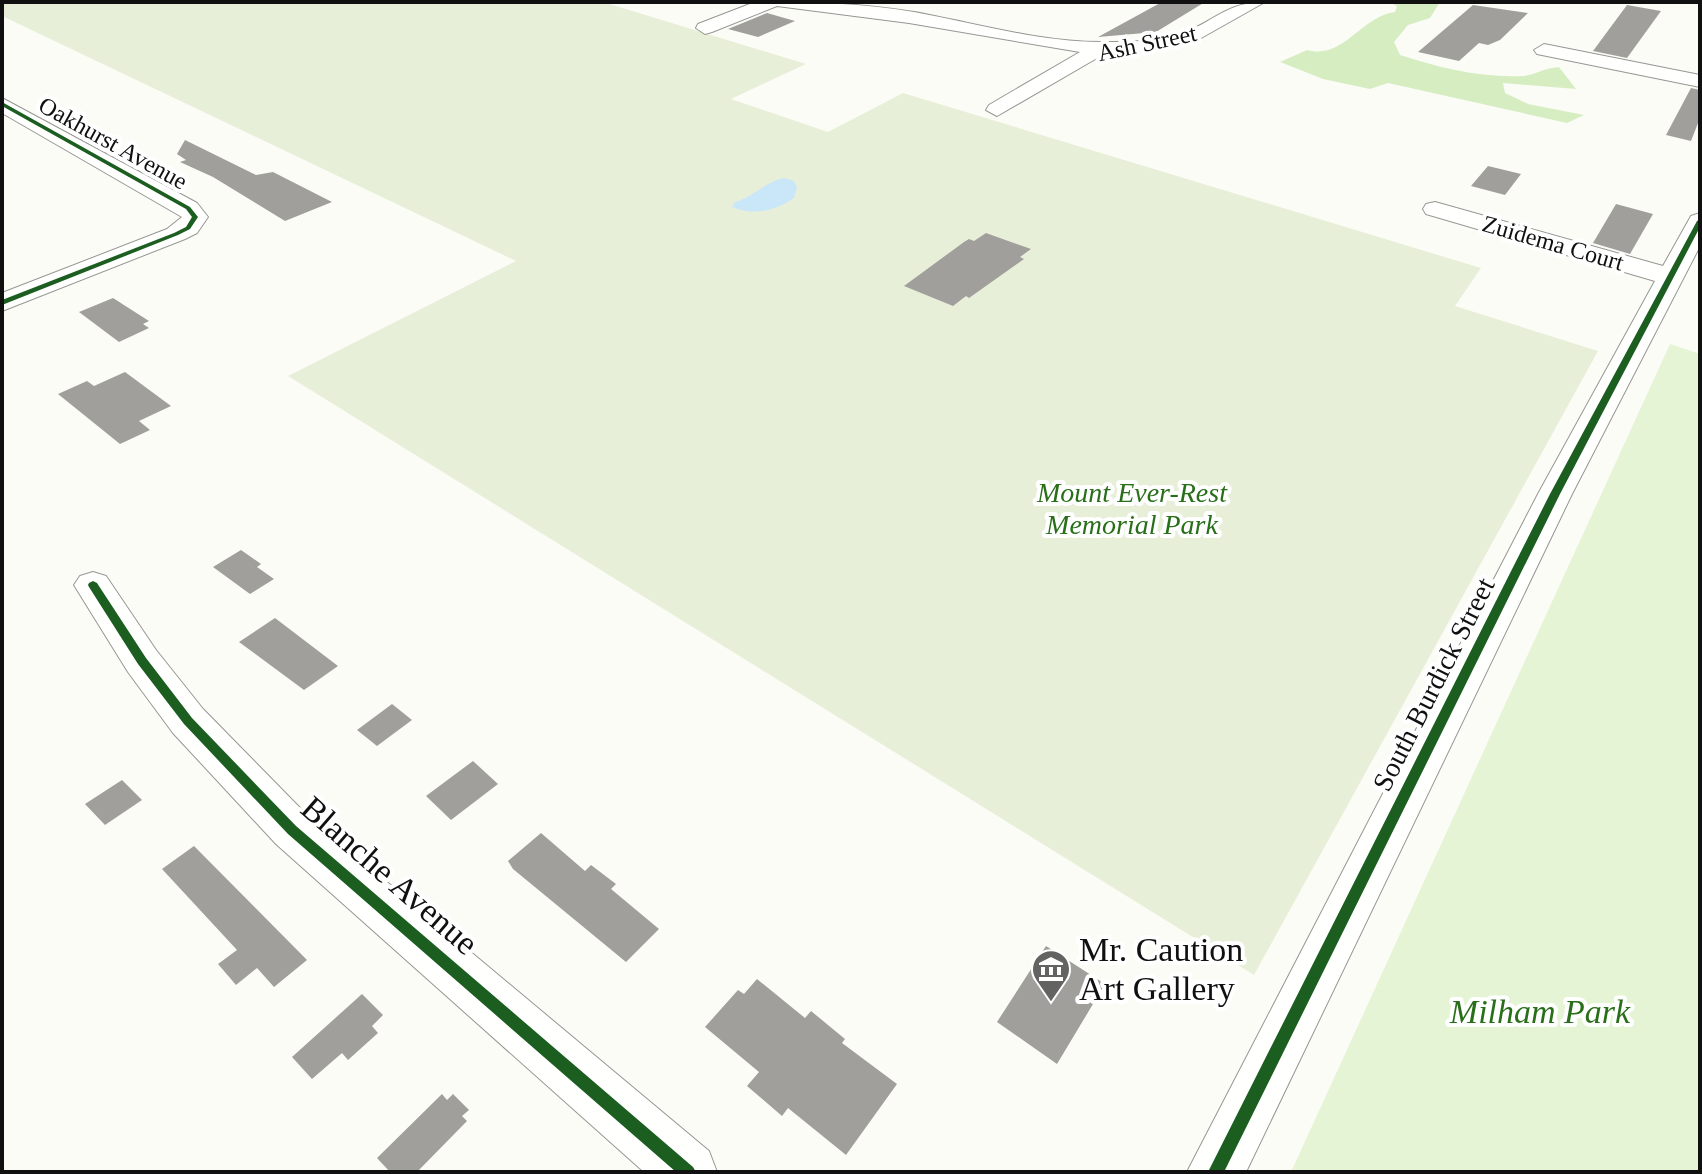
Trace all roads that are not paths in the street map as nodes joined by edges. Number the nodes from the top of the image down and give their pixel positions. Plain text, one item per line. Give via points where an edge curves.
1 (771, 2) edge
2 (783, 2) edge
3 (1256, 2) edge
4 (705, 28) dead end
5 (1100, 48) junction
6 (1544, 50) dead end
7 (1700, 81) edge
8 (2, 104) edge
9 (997, 110) dead end
10 (1435, 209) dead end
11 (1700, 221) edge
12 (1671, 277) junction
13 (2, 303) edge
14 (93, 585) dead end
15 (688, 1172) edge
16 (1216, 1172) edge

1 - 4 street
2 - 5 street
3 - 5 street, Ash Street via 1187,38
5 - 9 street, Ash Street
6 - 7 street
8 - 13 street, Oakhurst Avenue via 188,208 195,217 176,234
10 - 12 street, Zuidema Court
11 - 12 street, South Burdick Street
12 - 16 street, South Burdick Street via 1555,494
14 - 15 street, Blanche Avenue via 188,721 292,830

